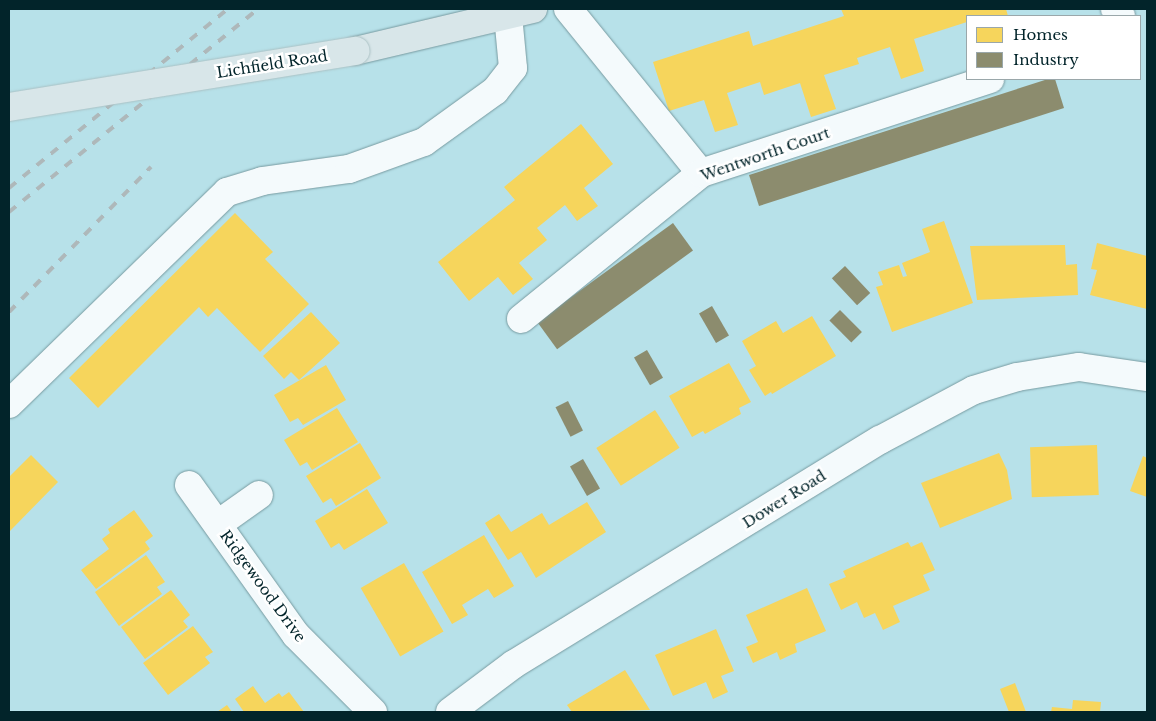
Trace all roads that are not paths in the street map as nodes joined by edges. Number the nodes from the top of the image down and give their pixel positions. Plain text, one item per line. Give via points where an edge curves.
1 (568, 9) edge
2 (521, 12) edge
3 (987, 80) edge
4 (9, 107) edge
5 (701, 173) junction
6 (521, 319) dead end
7 (1147, 377) edge
8 (9, 404) edge
9 (189, 485) dead end
10 (259, 495) dead end
11 (218, 524) junction
12 (373, 712) edge
13 (450, 712) edge

1 - 5 street
2 - 4 main road, Lichfield Road, bridge via 354,51
2 - 8 street via 513,68 495,91 424,142 348,169 262,181 227,192
3 - 5 street, Wentworth Court
5 - 6 street, Wentworth Court
7 - 13 street, Dower Road via 1079,366 1017,377 974,390 880,440 514,664
9 - 11 street, Ridgewood Drive
10 - 11 street, Ridgewood Drive
11 - 12 street, Ridgewood Drive via 296,635

